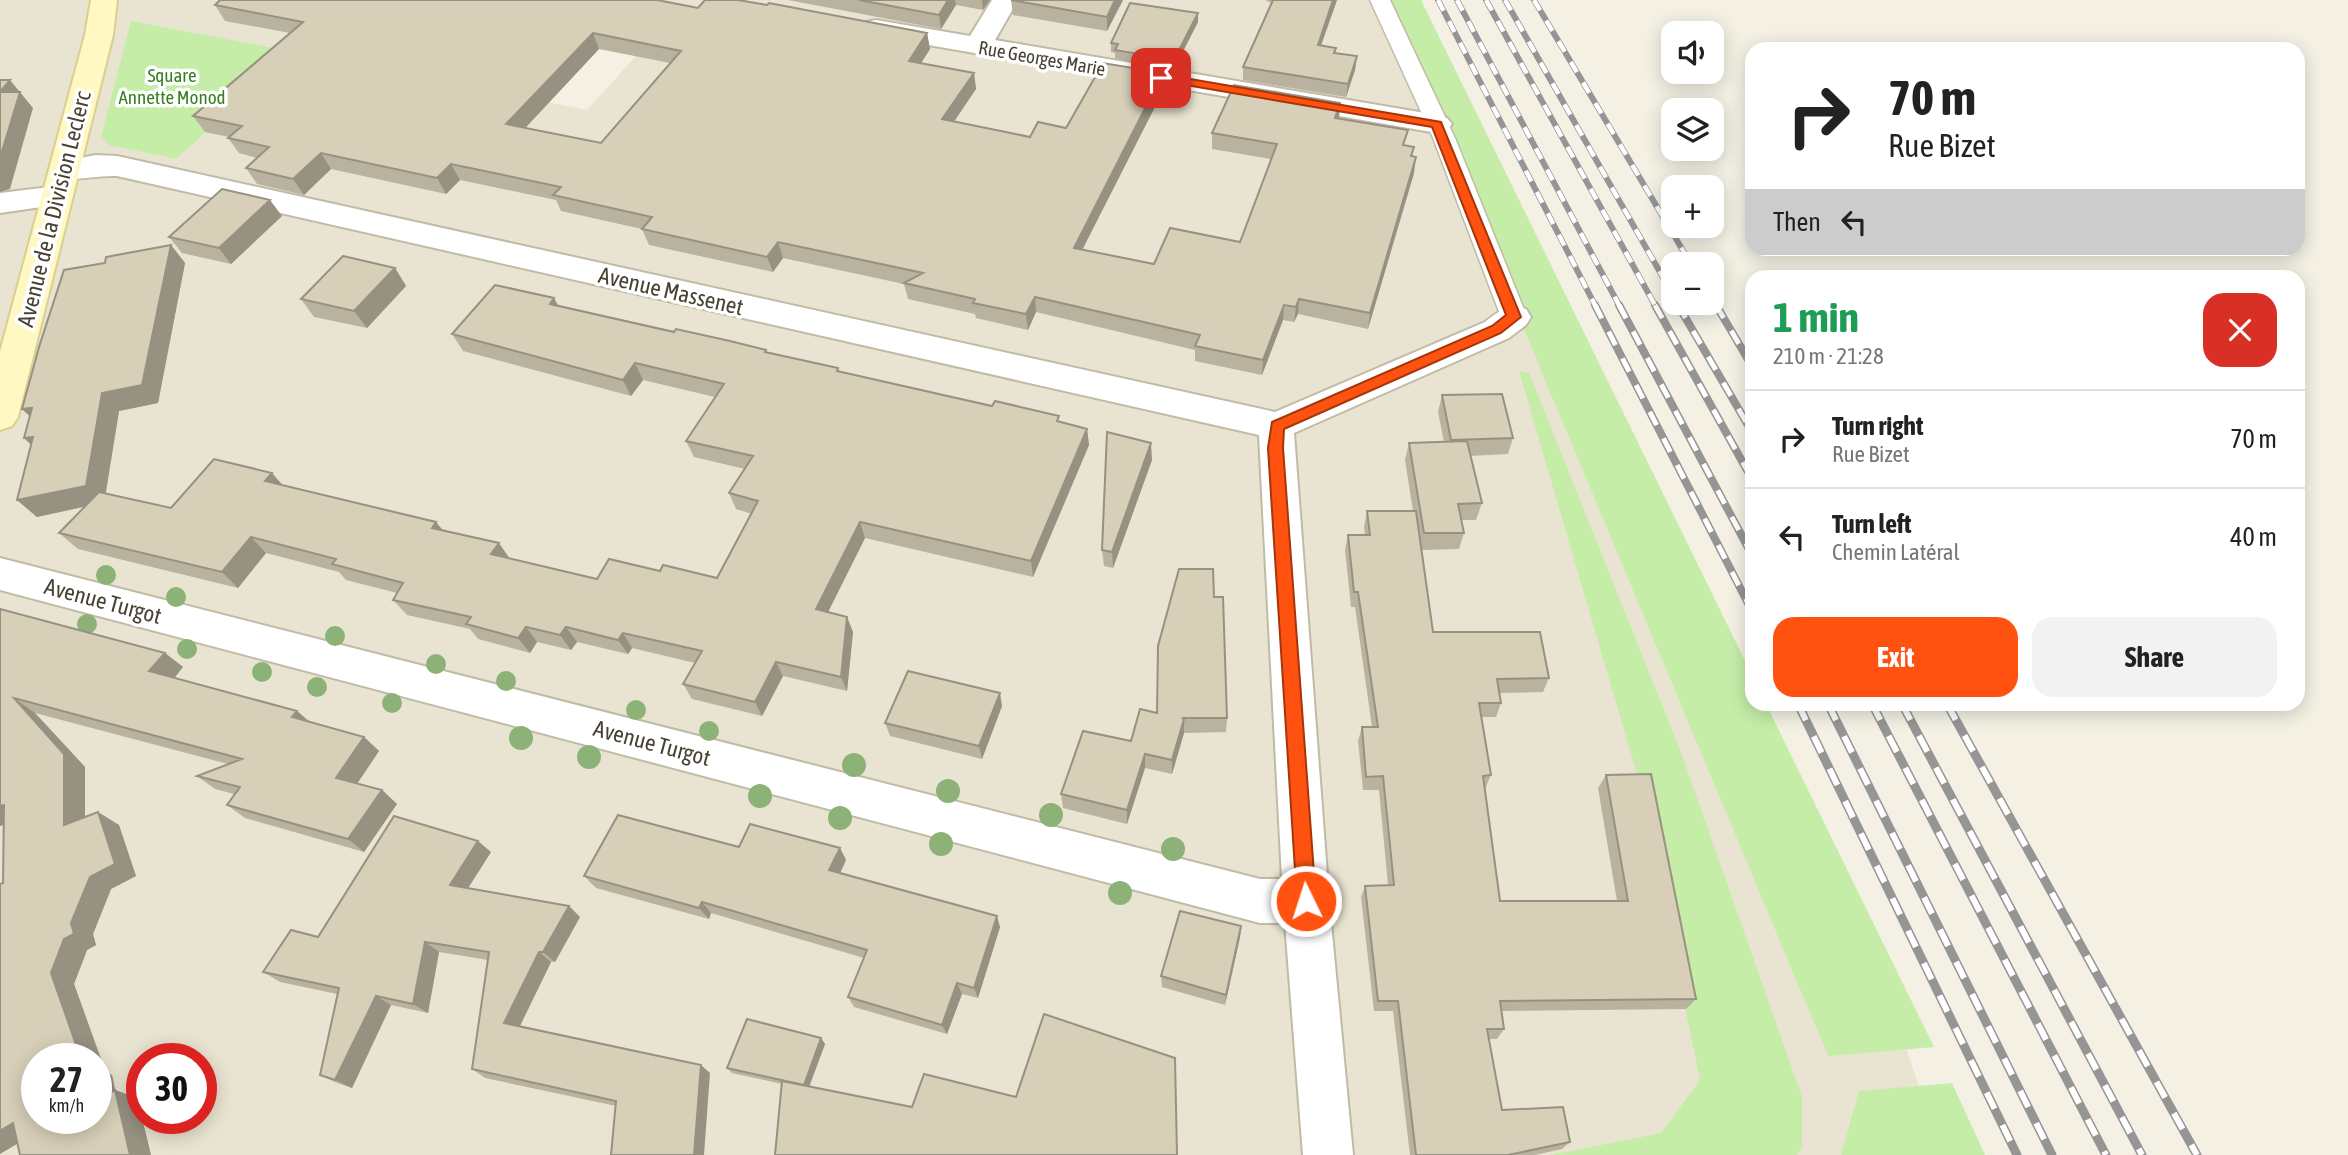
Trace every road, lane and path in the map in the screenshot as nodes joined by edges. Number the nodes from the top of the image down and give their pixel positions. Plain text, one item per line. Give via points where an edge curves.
1 (104, 0) edge
2 (1005, 0) edge
3 (1380, 0) edge
4 (854, 24) edge
5 (977, 47) junction
6 (1437, 124) junction
7 (62, 183) junction
8 (0, 203) edge
9 (1514, 317) joint
10 (0, 417) edge
11 (1277, 426) junction
12 (0, 574) edge
13 (1306, 901) junction
14 (1328, 1155) edge

1 - 7 street, Avenue de la Division Leclerc
2 - 5 street
3 - 6 lane
4 - 5 street, Rue Georges Marie
5 - 6 street, Rue Georges Marie
6 - 9 lane
7 - 8 street, Avenue Massenet
7 - 10 street, Avenue de la Division Leclerc
7 - 11 street, Avenue Massenet via 96,165 117,166
9 - 11 street via 1497,330
11 - 13 street
12 - 13 street, Avenue Turgot via 1260,901
13 - 14 street

